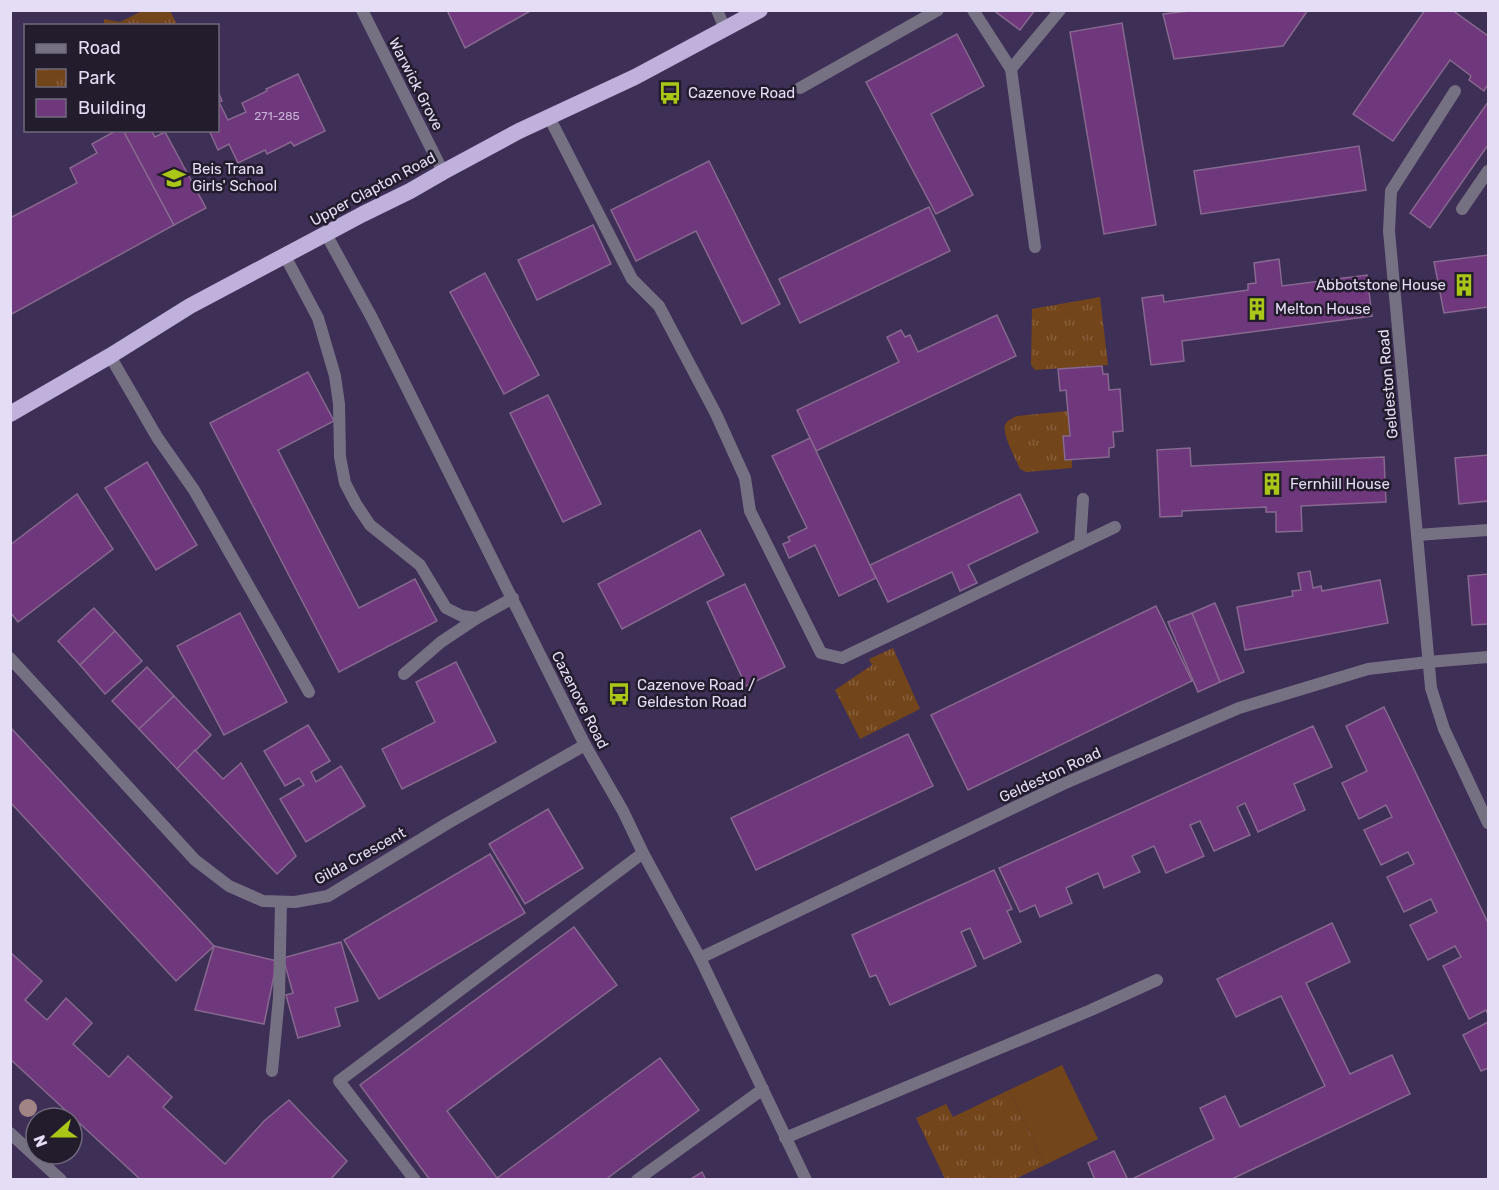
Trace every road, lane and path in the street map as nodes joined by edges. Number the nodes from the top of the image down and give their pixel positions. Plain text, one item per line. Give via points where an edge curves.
1 (362, 10) edge
2 (717, 10) edge
3 (760, 10) edge
4 (938, 10) edge
5 (973, 10) edge
6 (1060, 10) edge
7 (725, 29) junction
8 (1011, 69) junction
9 (800, 88) dead end
10 (1455, 91) dead end
11 (549, 117) junction
12 (1488, 171) edge
13 (443, 172) junction
14 (1462, 209) dead end
15 (327, 234) junction
16 (1035, 247) dead end
17 (285, 256) junction
18 (110, 356) junction
19 (10, 414) edge
20 (1083, 499) dead end
21 (1115, 527) dead end
22 (1488, 530) edge
23 (1417, 535) junction
24 (1080, 544) junction
25 (513, 598) junction
26 (477, 618) junction
27 (10, 657) edge
28 (1488, 657) edge
29 (1428, 662) junction
30 (405, 674) dead end
31 (309, 692) dead end
32 (585, 745) junction
33 (1488, 824) edge
34 (643, 853) junction
35 (281, 902) junction
36 (700, 958) junction
37 (1157, 980) dead end
38 (272, 1071) dead end
39 (763, 1089) junction
40 (10, 1133) edge
41 (785, 1138) junction
42 (61, 1179) edge
43 (415, 1179) edge
44 (637, 1179) edge
45 (806, 1179) edge

1 - 13 street, Warwick Grove
2 - 7 street
3 - 7 highway, Upper Clapton Road
4 - 9 street
5 - 8 street
6 - 8 street
7 - 11 highway, Upper Clapton Road
8 - 16 street
10 - 23 street, Geldeston Road via 1391,191 1389,231
11 - 13 highway, Upper Clapton Road
11 - 24 street via 632,279 659,306 716,414 745,478 750,511 821,653 842,658
12 - 14 street
13 - 15 highway, Upper Clapton Road
15 - 17 highway, Upper Clapton Road
15 - 25 street, Cazenove Road
17 - 18 highway, Upper Clapton Road via 190,306
17 - 26 street via 318,318 332,366 339,404 340,457 345,483 356,504 370,525 420,565 446,608
18 - 19 highway, Upper Clapton Road
18 - 31 street via 157,437 194,490
20 - 24 street
21 - 24 street
22 - 23 street
23 - 29 street, Geldeston Road
25 - 26 street
25 - 32 street, Cazenove Road
26 - 30 street via 441,642
27 - 35 street, Gilda Crescent via 195,860 229,886 263,901
28 - 29 street, Geldeston Road
29 - 33 street via 1431,688 1444,729
29 - 36 street, Geldeston Road via 1368,669 1239,708 1064,784
32 - 34 street, Cazenove Road
32 - 35 street, Gilda Crescent via 327,896
34 - 36 street, Cazenove Road
34 - 43 street via 339,1081
35 - 38 street via 279,997
36 - 39 street, Cazenove Road
37 - 41 street
39 - 41 street, Cazenove Road
39 - 44 street
40 - 42 street
41 - 45 street, Cazenove Road

